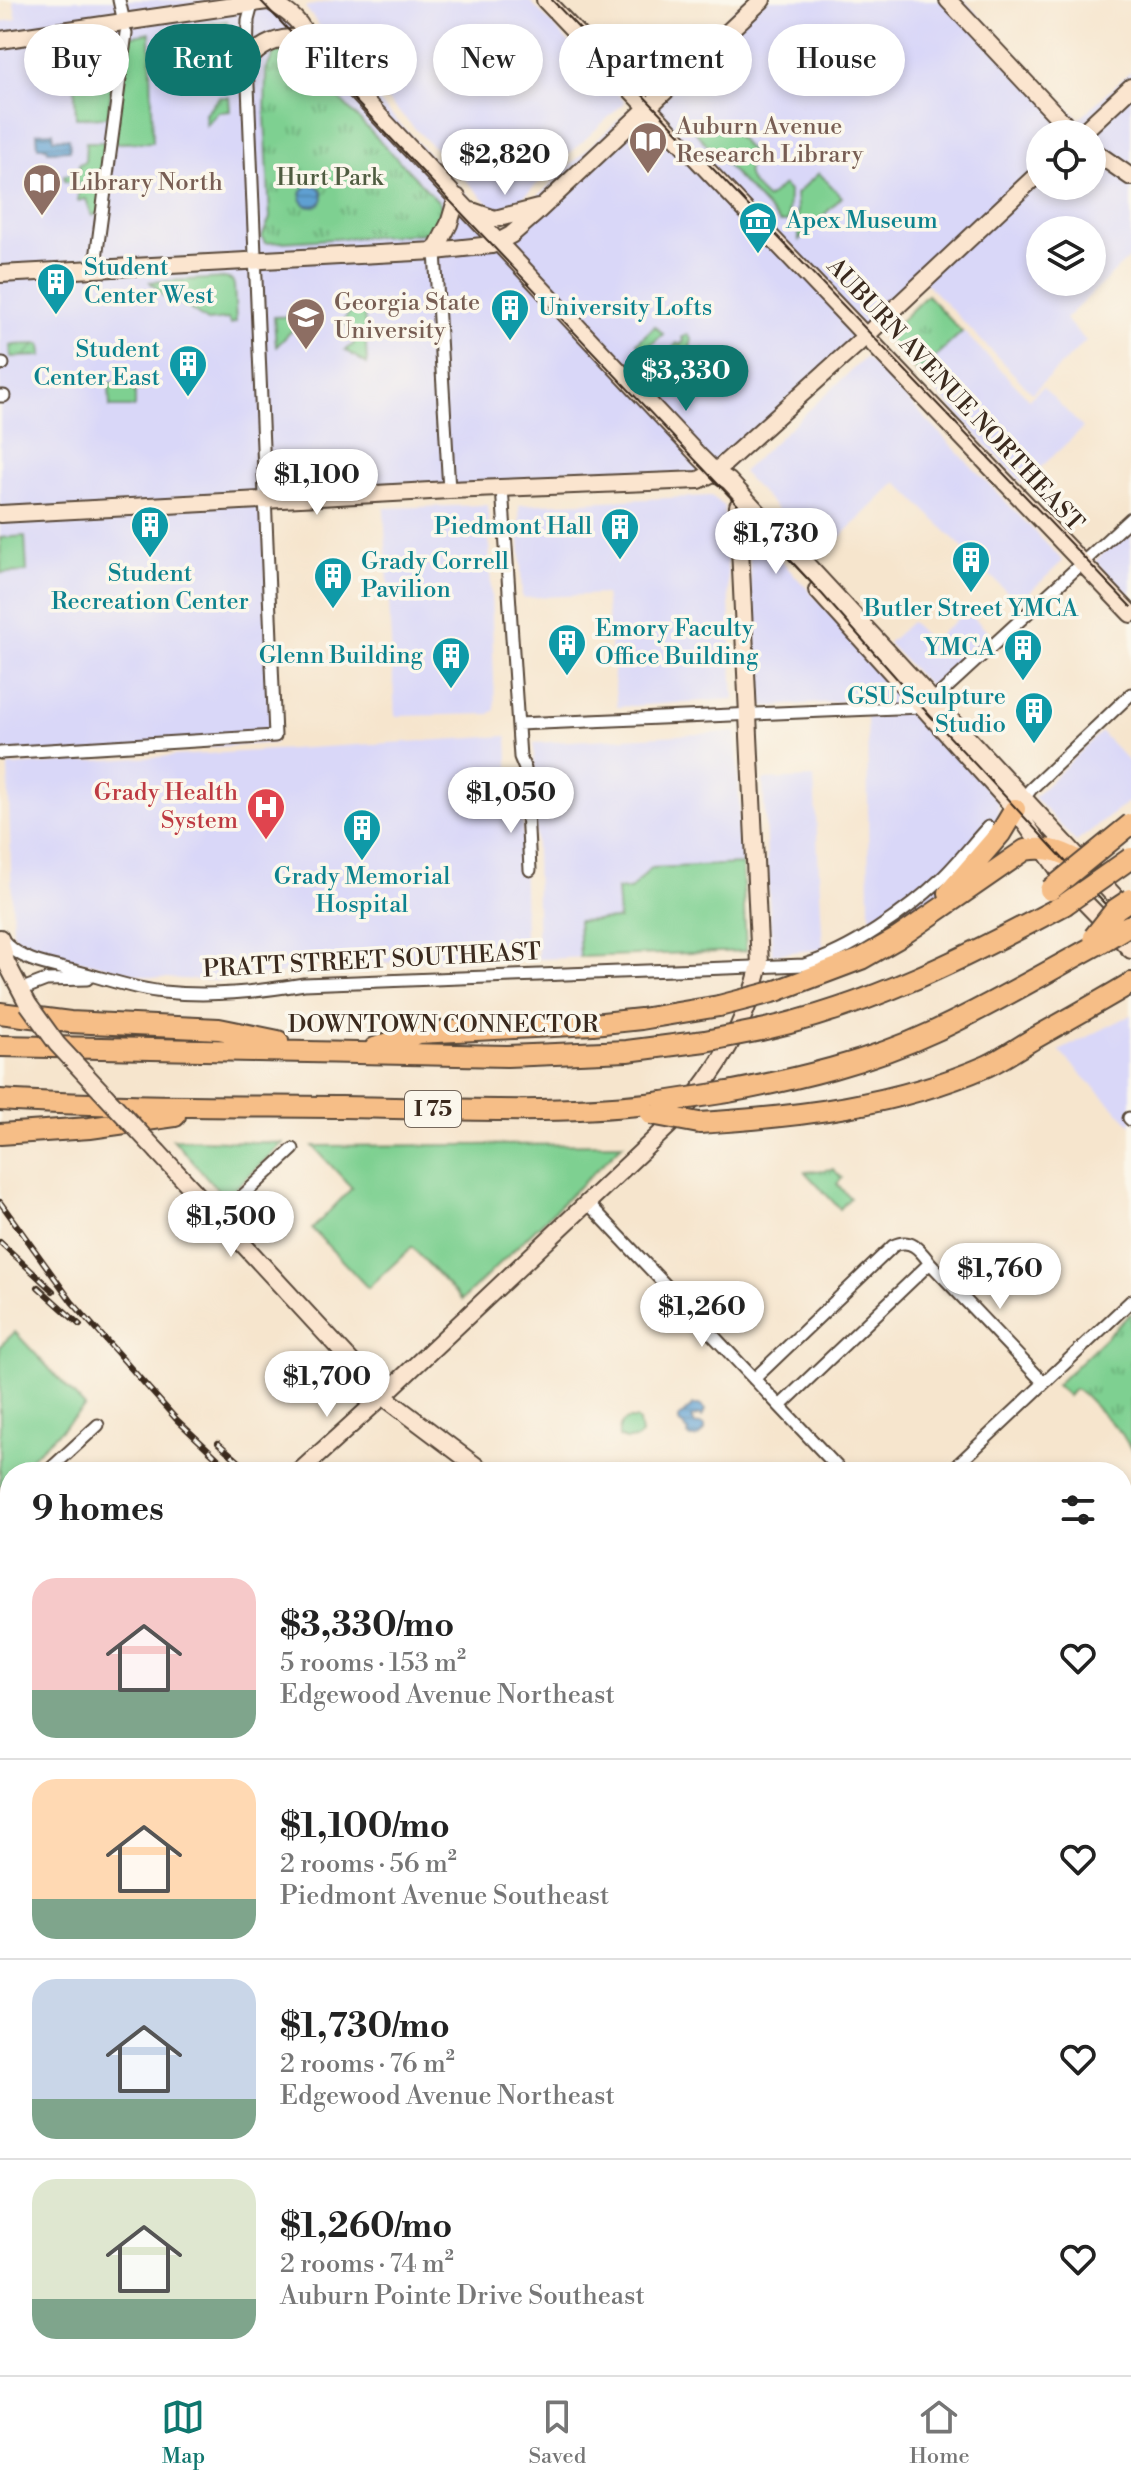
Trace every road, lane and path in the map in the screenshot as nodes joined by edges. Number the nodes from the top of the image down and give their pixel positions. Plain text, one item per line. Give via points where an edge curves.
1 (119, 0) edge
2 (545, 0) edge
3 (762, 0) edge
4 (948, 0) edge
5 (263, 1) edge
6 (124, 24) edge
7 (248, 24) edge
8 (299, 24) edge
9 (568, 24) edge
10 (737, 24) edge
11 (129, 26) edge
12 (24, 38) edge
13 (0, 40) edge
14 (1131, 87) edge
15 (116, 96) edge
16 (248, 96) edge
17 (361, 96) edge
18 (637, 96) edge
19 (661, 96) edge
20 (648, 108) junction
21 (1061, 120) edge
22 (1096, 120) edge
23 (1106, 160) edge
24 (1131, 177) edge
25 (1026, 185) edge
26 (462, 203) junction
27 (543, 206) junction
28 (499, 242) junction
29 (435, 251) junction
30 (254, 259) junction
31 (95, 266) dead end
32 (0, 274) edge
33 (866, 335) junction
34 (715, 472) junction
35 (502, 487) junction
36 (449, 490) junction
37 (266, 501) junction
38 (738, 506) junction
39 (0, 514) edge
40 (1131, 518) edge
41 (761, 531) junction
42 (741, 541) junction
43 (1083, 564) junction
44 (1131, 614) edge
45 (1131, 694) edge
46 (927, 703) junction
47 (748, 716) junction
48 (518, 724) junction
49 (0, 753) edge
50 (1020, 803) junction
51 (1131, 824) edge
52 (988, 827) dead end
53 (1042, 848) junction
54 (1130, 858) edge
55 (1088, 866) junction
56 (530, 870) dead end
57 (1131, 899) edge
58 (1131, 914) edge
59 (920, 921) junction
60 (1131, 924) edge
61 (1010, 934) junction
62 (0, 937) edge
63 (1097, 940) junction
64 (1131, 950) edge
65 (760, 965) junction
66 (100, 978) junction
67 (1131, 983) edge
68 (24, 997) junction
69 (0, 1013) edge
70 (0, 1046) edge
71 (325, 1051) junction
72 (362, 1052) junction
73 (0, 1100) edge
74 (240, 1107) junction
75 (657, 1108) junction
76 (0, 1134) edge
77 (293, 1149) dead end
78 (588, 1203) junction
79 (220, 1217) junction
80 (930, 1263) junction
81 (1131, 1301) edge
82 (754, 1379) junction
83 (1044, 1383) junction
84 (383, 1396) junction
85 (780, 1406) junction
86 (98, 1425) dead end
87 (58, 1462) edge
88 (310, 1462) edge
89 (471, 1462) edge
90 (833, 1462) edge
91 (961, 1462) edge

1 - 6 street
2 - 9 main road, AUBURN AVENUE NORTHEAST
3 - 10 main road
4 - 21 main road
5 - 7 street
5 - 8 main road
5 - 11 main road
12 - 13 main road
14 - 22 main road
15 - 31 street
16 - 30 street
17 - 26 main road
18 - 20 main road, AUBURN AVENUE NORTHEAST
19 - 20 main road
20 - 27 main road
20 - 33 main road, AUBURN AVENUE NORTHEAST
23 - 24 main road
25 - 33 main road
26 - 27 main road via 495,219
26 - 28 main road
26 - 29 main road
27 - 28 main road
28 - 29 main road
28 - 34 main road
29 - 30 main road
29 - 36 street
30 - 32 main road
30 - 37 street
33 - 34 main road
33 - 43 main road, AUBURN AVENUE NORTHEAST
34 - 35 main road via 689,482
34 - 38 main road via 720,488
34 - 46 main road via 729,481
35 - 36 main road
35 - 48 street
36 - 37 main road
37 - 39 main road
37 - 49 street via 275,736
38 - 41 main road
38 - 42 main road
40 - 43 street
41 - 42 main road
41 - 46 main road
42 - 47 main road
43 - 44 main road, AUBURN AVENUE NORTHEAST
43 - 46 street
45 - 50 street
46 - 47 street
46 - 50 main road
47 - 48 street
47 - 65 main road
48 - 56 street
50 - 53 main road
50 - 55 main road
50 - 59 highway via 968,874
51 - 61 highway, bridge via 1050,890
52 - 65 street, PRATT STREET SOUTHEAST via 918,899 832,956 804,965
53 - 55 highway
53 - 59 highway via 1025,850
53 - 64 main road via 1072,889
54 - 61 highway, DOWNTOWN CONNECTOR / I 75, bridge via 1064,905
55 - 58 main road
57 - 63 highway, bridge via 1116,909
59 - 72 highway, bridge via 861,959 719,1006 593,1024 418,1033
60 - 63 highway, bridge
61 - 72 highway, DOWNTOWN CONNECTOR / I 75, bridge via 900,987 843,1007 705,1041 577,1054
62 - 66 street, PRATT STREET SOUTHEAST via 24,958
62 - 68 main road
63 - 75 highway, I 75, bridge via 1079,955 923,1036 804,1076
65 - 66 street, PRATT STREET SOUTHEAST via 304,984 227,994 161,992
65 - 78 main road via 739,1030 709,1079 679,1116
66 - 68 street via 46,980
67 - 75 highway, bridge via 987,1066 907,1093 840,1108 699,1123
68 - 79 main road, bridge via 57,1044
69 - 71 highway via 219,1029
70 - 71 highway, DOWNTOWN CONNECTOR / I 75
71 - 72 highway, DOWNTOWN CONNECTOR / I 75
73 - 74 highway, I 75
74 - 75 highway, I 75
74 - 76 highway via 90,1128
77 - 79 street
78 - 82 street
78 - 84 main road
79 - 84 main road
80 - 82 street via 913,1244 893,1246
80 - 83 street
80 - 85 street
81 - 83 street
82 - 85 street
83 - 91 street
84 - 88 main road
84 - 89 main road
85 - 90 street
86 - 87 street

